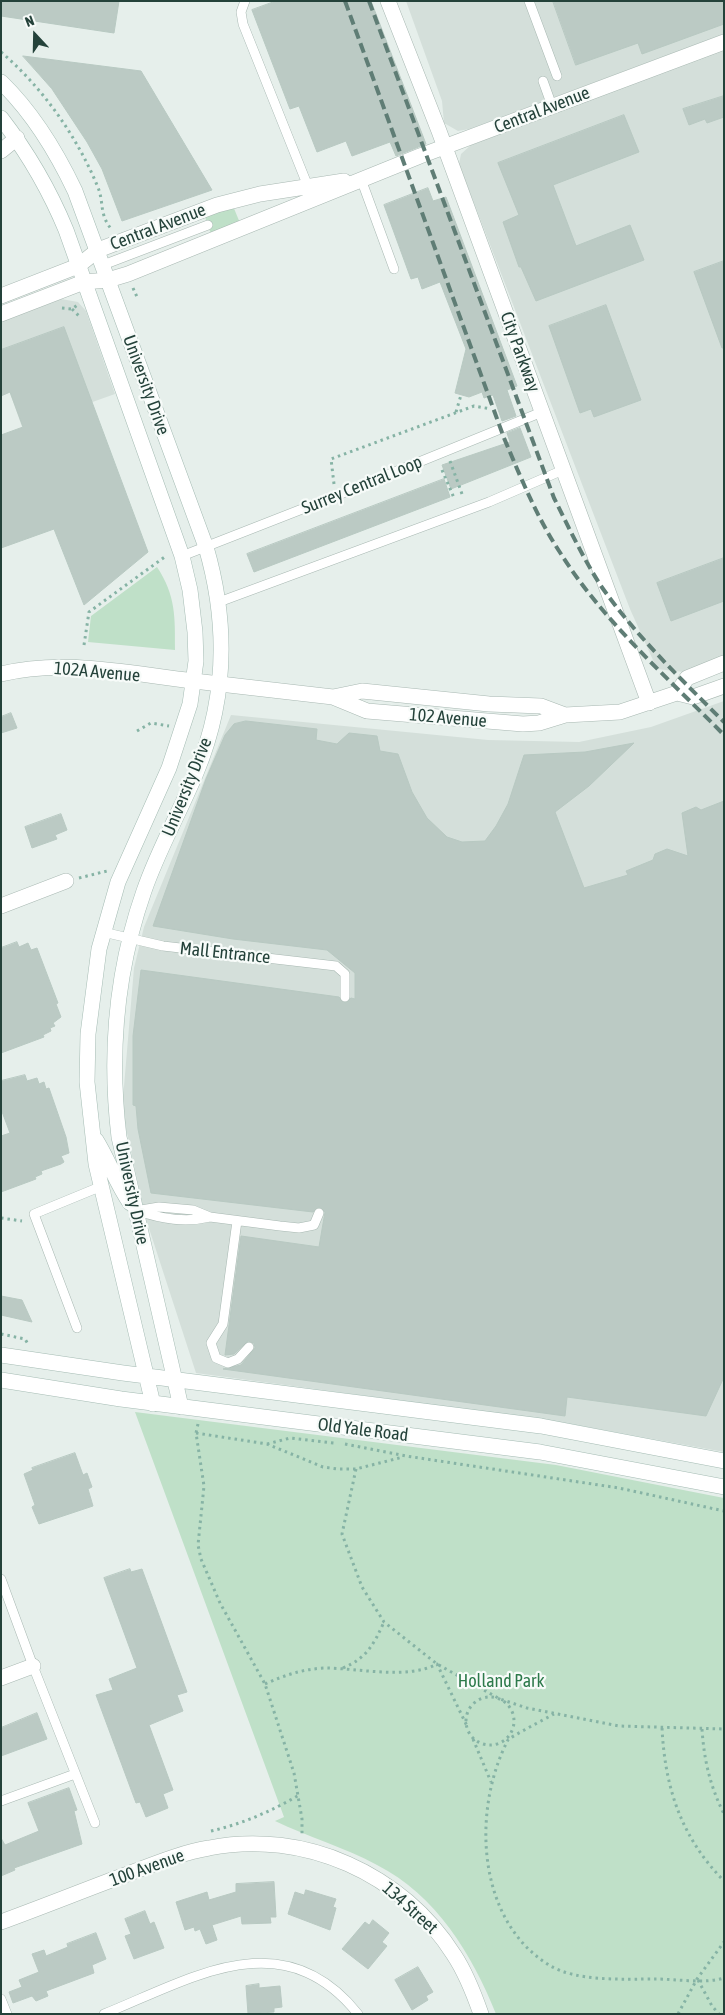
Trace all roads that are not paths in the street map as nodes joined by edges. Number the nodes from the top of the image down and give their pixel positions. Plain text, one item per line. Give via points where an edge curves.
1 (245, 1) edge
2 (388, 1) edge
3 (529, 1) edge
4 (724, 42) edge
5 (557, 76) dead end
6 (543, 81) dead end
7 (1, 82) edge
8 (552, 106) junction
9 (1, 118) edge
10 (17, 138) junction
11 (444, 147) junction
12 (1, 151) edge
13 (361, 179) junction
14 (308, 186) junction
15 (314, 200) junction
16 (208, 225) dead end
17 (98, 250) junction
18 (103, 265) junction
19 (78, 266) junction
20 (394, 269) dead end
21 (108, 280) junction
22 (84, 282) junction
23 (1, 296) edge
24 (1, 314) edge
25 (542, 412) junction
26 (563, 470) junction
27 (206, 547) junction
28 (175, 555) junction
29 (219, 602) junction
30 (724, 663) edge
31 (2, 673) edge
32 (194, 681) junction
33 (219, 684) junction
34 (724, 686) edge
35 (677, 693) junction
36 (649, 703) junction
37 (66, 881) road end
38 (1, 906) edge
39 (103, 932) junction
40 (130, 938) junction
41 (345, 997) dead end
42 (91, 1133) junction
43 (102, 1186) junction
44 (135, 1211) junction
45 (319, 1213) dead end
46 (237, 1221) junction
47 (77, 1328) dead end
48 (249, 1347) dead end
49 (1, 1355) edge
50 (146, 1376) junction
51 (1, 1380) edge
52 (174, 1380) junction
53 (153, 1404) junction
54 (181, 1407) junction
55 (596, 1436) junction
56 (586, 1460) junction
57 (724, 1461) edge
58 (724, 1487) edge
59 (1, 1579) edge
60 (33, 1666) junction
61 (1, 1678) edge
62 (75, 1774) junction
63 (1, 1801) edge
64 (95, 1823) dead end
65 (299, 1849) joint
66 (1, 1922) edge
67 (1, 1999) edge
68 (476, 2012) edge
69 (7, 2014) edge
70 (104, 2014) edge
71 (358, 2014) edge

1 - 14 lane via 241,12 243,24
2 - 11 main road, City Parkway
3 - 5 lane
4 - 8 main road, Central Avenue
6 - 8 lane
7 - 17 main road, University Drive via 29,112 54,151 75,191
8 - 11 main road, Central Avenue
9 - 10 main road, University Drive
10 - 12 main road
10 - 19 main road, University Drive via 54,201
11 - 13 main road, Central Avenue
11 - 25 main road, City Parkway
13 - 14 main road, Central Avenue
13 - 15 main road, Central Avenue
13 - 20 lane
14 - 15 lane
14 - 17 main road, Central Avenue via 236,199
15 - 21 main road, Central Avenue
16 - 18 lane, Central Avenue
17 - 18 main road, University Drive
17 - 19 main road, Central Avenue
18 - 19 main road, Central Avenue
18 - 21 main road, University Drive
18 - 22 main road, Central Avenue
19 - 22 main road, University Drive
19 - 23 main road, Central Avenue
21 - 22 main road, Central Avenue
21 - 27 main road, University Drive
22 - 24 main road, Central Avenue
22 - 28 main road, University Drive
25 - 26 main road, City Parkway
25 - 27 lane, Surrey Central Loop
26 - 29 lane via 489,502
26 - 36 main road, City Parkway
27 - 28 lane, Surrey Central Loop
27 - 29 main road, University Drive
28 - 32 main road, University Drive via 193,608
29 - 33 main road, University Drive via 222,664
30 - 35 main road, 102 Avenue via 687,678
31 - 32 main road, 102A Avenue via 55,667
32 - 33 main road, 102 Avenue
32 - 39 main road, University Drive via 176,749 126,860
33 - 36 main road, 102 Avenue via 332,697 362,691 541,706 565,715 613,713
33 - 40 main road, University Drive via 203,757 144,890
34 - 35 main road, 102 Avenue via 693,697
35 - 36 main road, 102 Avenue
37 - 38 main road
39 - 40 lane, Mall Entrance
39 - 42 main road, University Drive via 88,1034
40 - 41 lane, Mall Entrance via 163,946 336,966 345,974
40 - 44 main road, University Drive via 117,1008 114,1092 119,1137
42 - 43 main road, University Drive
42 - 44 main road via 109,1162 115,1181
43 - 47 lane via 34,1214
43 - 50 main road, University Drive
44 - 46 lane via 158,1218 192,1222 210,1217
44 - 52 main road, University Drive
45 - 46 lane via 314,1225 298,1228
46 - 48 lane via 223,1324 211,1343 216,1358 228,1363 238,1359
49 - 50 main road, Old Yale Road
50 - 52 main road, Old Yale Road
50 - 53 main road, University Drive
51 - 53 main road, Old Yale Road
52 - 54 main road, University Drive
52 - 55 main road, Old Yale Road via 512,1422
53 - 54 main road, Old Yale Road
54 - 56 main road, Old Yale Road
55 - 56 main road
55 - 57 main road, Old Yale Road
56 - 58 main road, Old Yale Road
59 - 60 lane
60 - 61 main road
60 - 62 lane
62 - 63 lane
62 - 64 lane
65 - 66 main road, 100 Avenue via 275,1844 240,1844 187,1853
65 - 68 main road, 134 Street via 371,1874 411,1904 440,1934 455,1956
67 - 69 lane
70 - 71 lane via 216,1969 238,1963 276,1962 309,1974 336,1991

